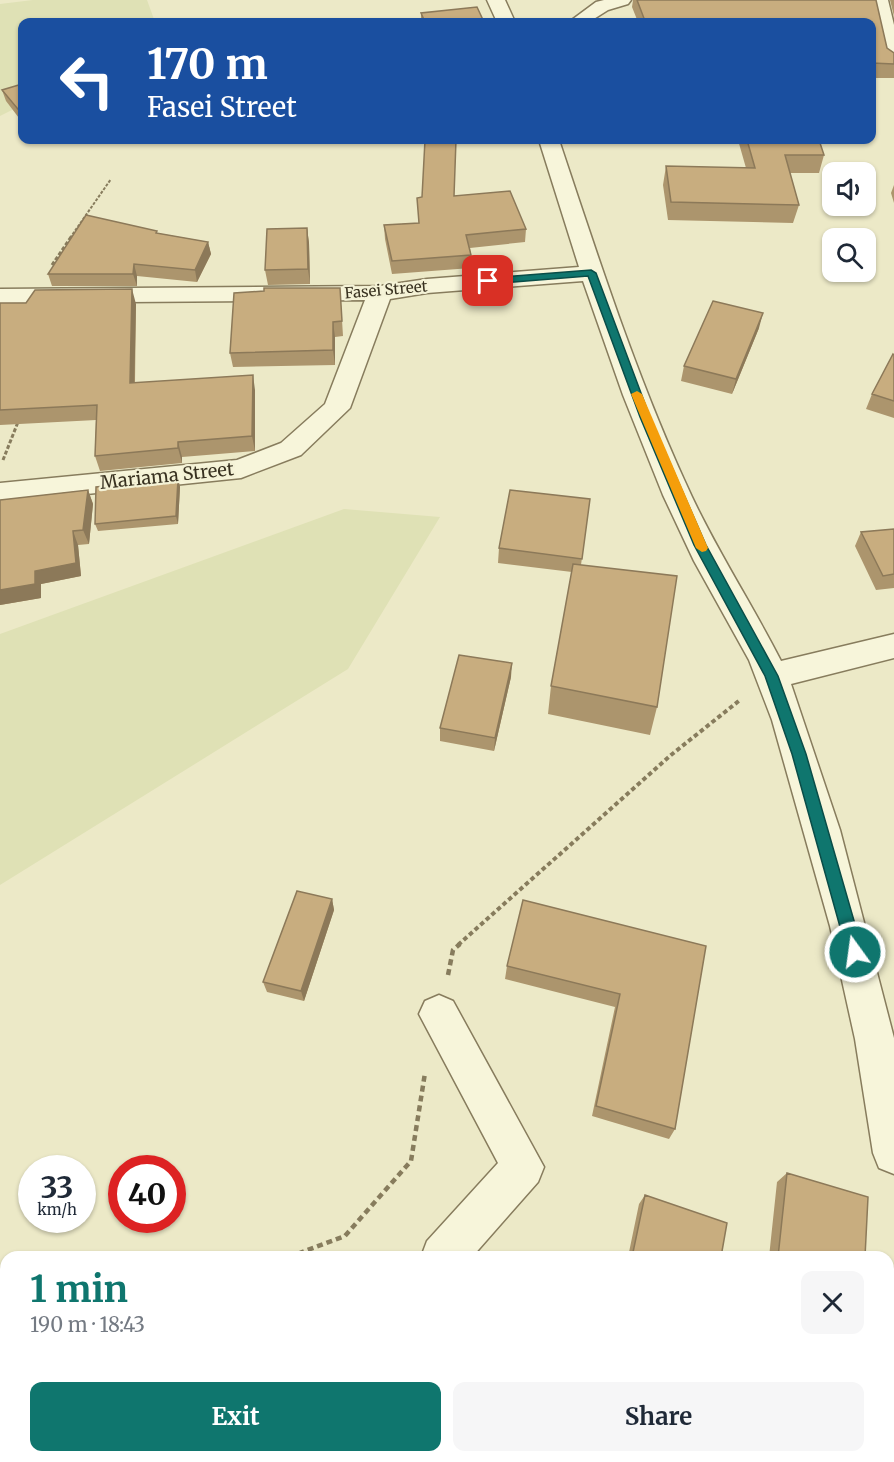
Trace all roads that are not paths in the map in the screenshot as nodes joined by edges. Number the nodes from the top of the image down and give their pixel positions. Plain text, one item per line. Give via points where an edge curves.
1 (496, 0) edge
2 (622, 0) edge
3 (876, 3) edge
4 (504, 18) edge
5 (584, 18) edge
6 (894, 62) edge
7 (550, 144) edge
8 (591, 273) junction
9 (380, 293) junction
10 (0, 296) edge
11 (0, 493) edge
12 (894, 646) edge
13 (771, 676) junction
14 (439, 1014) road end
15 (894, 1153) edge
16 (449, 1251) edge

1 - 4 street
2 - 5 street via 602,6
3 - 6 street
7 - 8 street
8 - 9 street, Fasei Street
8 - 13 street via 645,417 700,545
9 - 10 street, Fasei Street
9 - 11 street, Mariama Street via 337,408 291,449 241,469
12 - 13 street
13 - 15 street via 799,754 849,929 871,1020
14 - 16 street via 524,1167

